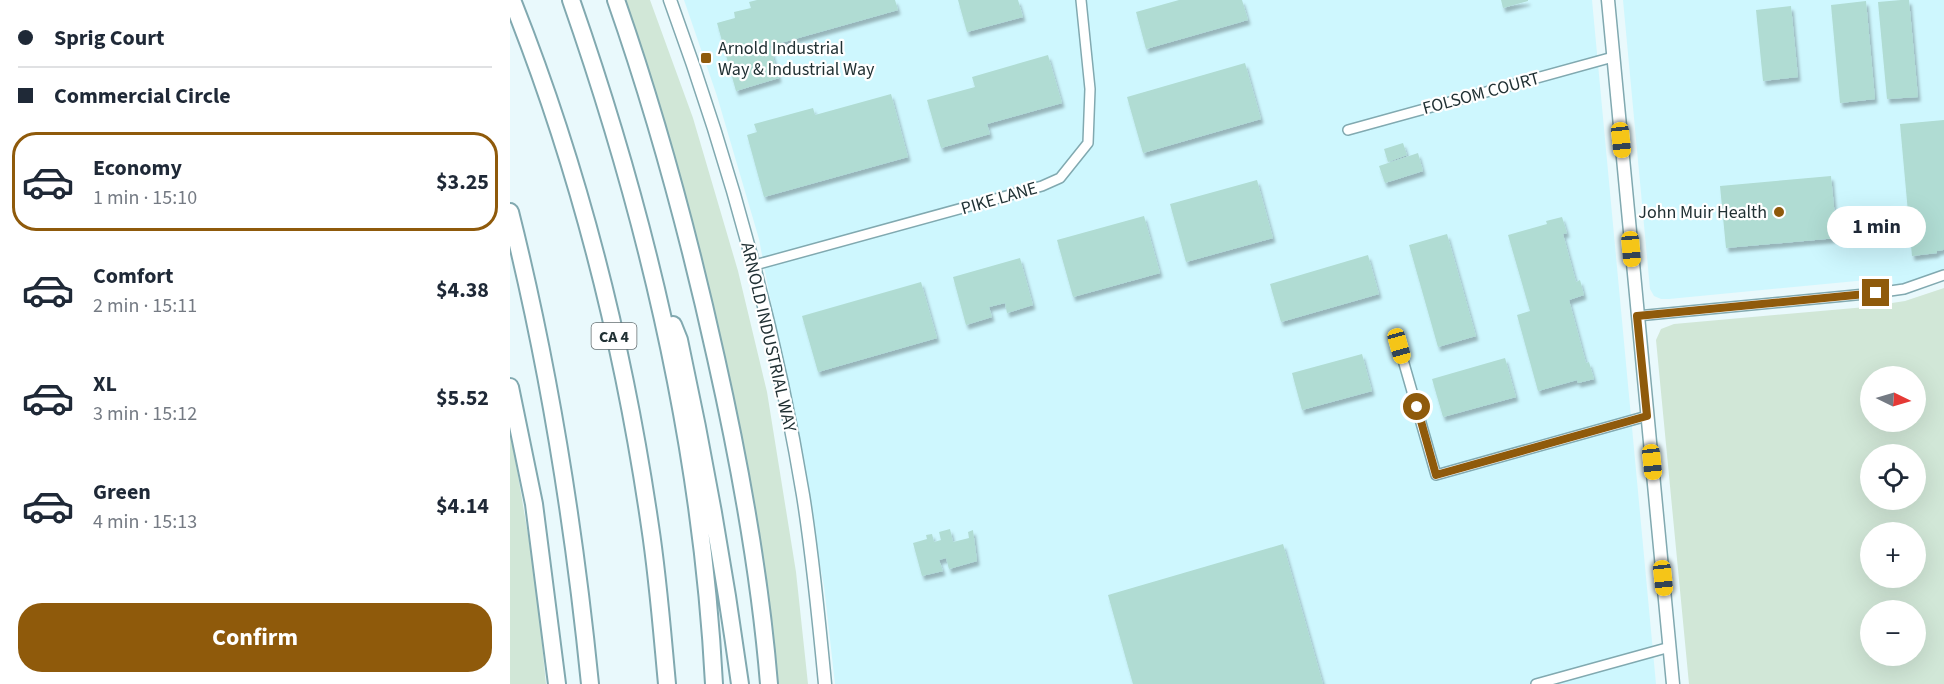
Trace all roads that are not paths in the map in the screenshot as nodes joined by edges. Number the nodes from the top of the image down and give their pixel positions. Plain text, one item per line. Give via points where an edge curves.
1 (512, 0) edge
2 (571, 0) edge
3 (616, 0) edge
4 (670, 0) edge
5 (1081, 0) edge
6 (1608, 0) edge
7 (1613, 57) junction
8 (1348, 130) dead end
9 (510, 212) edge
10 (649, 257) junction
11 (755, 265) junction
12 (1944, 275) edge
13 (1637, 316) junction
14 (1399, 346) dead end
15 (510, 387) edge
16 (1647, 416) junction
17 (1670, 647) junction
18 (557, 684) edge
19 (590, 684) edge
20 (667, 684) edge
21 (714, 684) edge
22 (740, 684) edge
23 (769, 684) edge
24 (825, 684) edge
25 (1536, 684) edge
26 (1673, 684) edge

1 - 20 highway, CA 4 via 567,157 623,376 650,526
2 - 10 highway
3 - 23 highway via 671,173 712,340 752,541
4 - 11 street, ARNOLD INDUSTRIAL WAY via 709,110
5 - 11 street, PIKE LANE via 1090,89 1088,142 1060,178
6 - 7 street
7 - 8 street, FOLSOM COURT
7 - 13 street
9 - 19 highway via 555,424
10 - 21 highway via 690,463
10 - 22 highway via 679,340 704,453
11 - 24 street, ARNOLD INDUSTRIAL WAY via 802,495
12 - 13 street via 1904,289 1876,293
13 - 16 street
14 - 16 street via 1436,475
15 - 18 highway via 535,515
16 - 17 street
17 - 25 street
17 - 26 street

